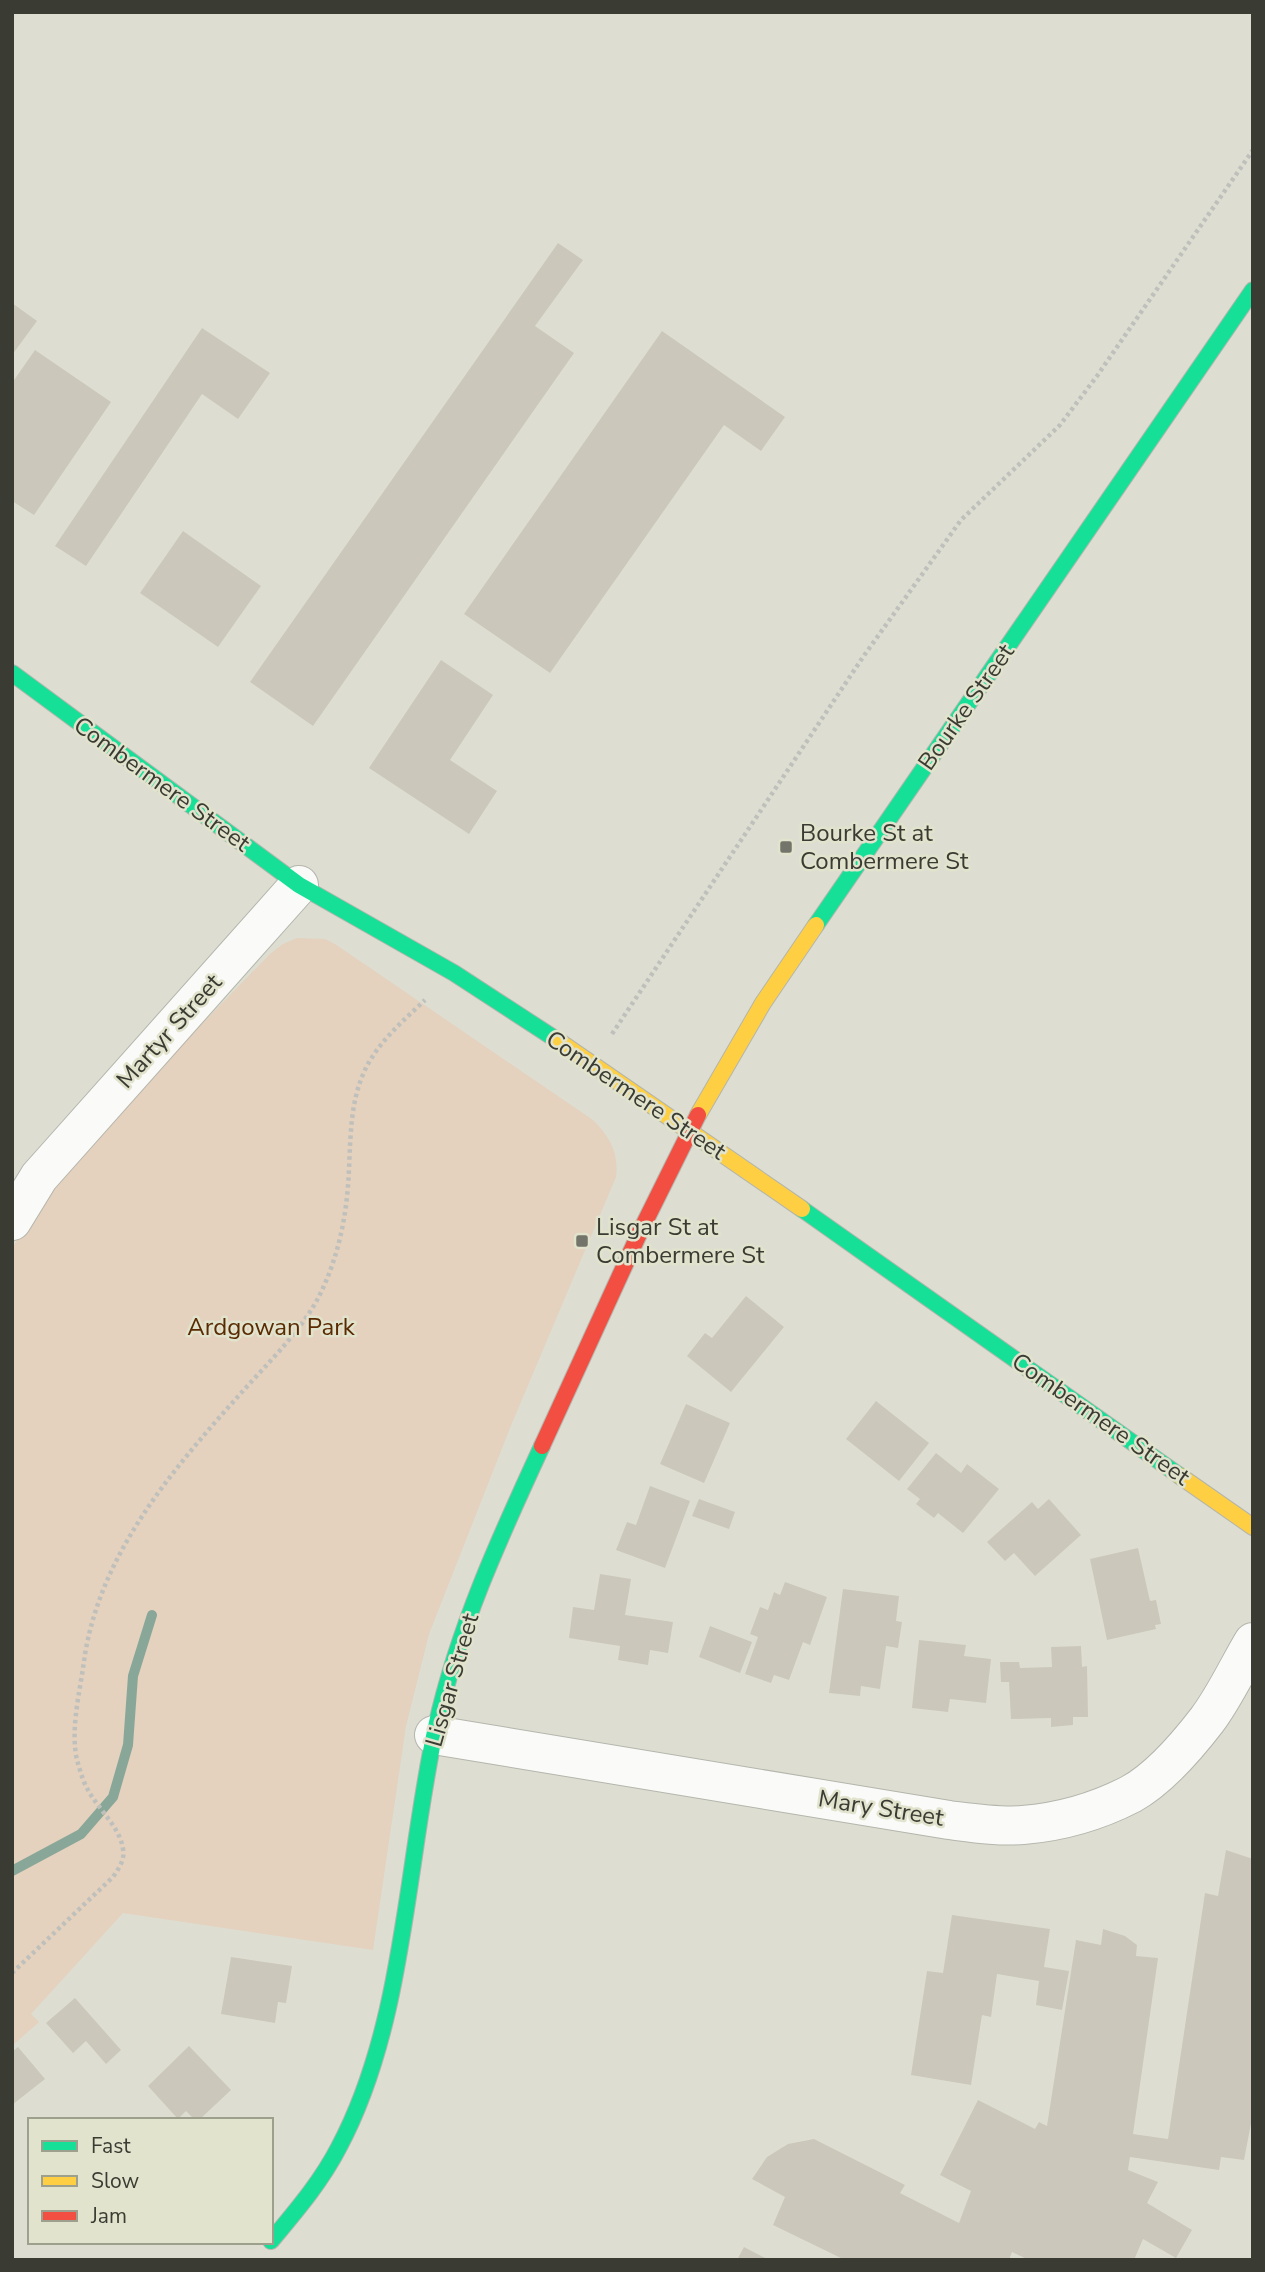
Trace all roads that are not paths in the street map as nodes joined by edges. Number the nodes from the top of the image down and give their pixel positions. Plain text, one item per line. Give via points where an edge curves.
1 (1253, 290) edge
2 (12, 673) edge
3 (299, 885) junction
4 (689, 1131) junction
5 (26, 1175) edge
6 (12, 1221) edge
7 (1253, 1527) edge
8 (1253, 1642) edge
9 (434, 1735) junction
10 (273, 2239) edge

1 - 4 street, Bourke Street via 763,1003 727,1058
2 - 3 street, Combermere Street
3 - 4 street, Combermere Street via 454,973
3 - 5 street, Martyr Street
4 - 7 street, Combermere Street
4 - 9 street, Lisgar Street via 491,1562 466,1625
5 - 6 street, Martyr Street
8 - 9 street, Mary Street via 1209,1718 1160,1771 1132,1793 1096,1808 1022,1825 949,1820
9 - 10 street, Lisgar Street via 393,1982 374,2064 335,2157

